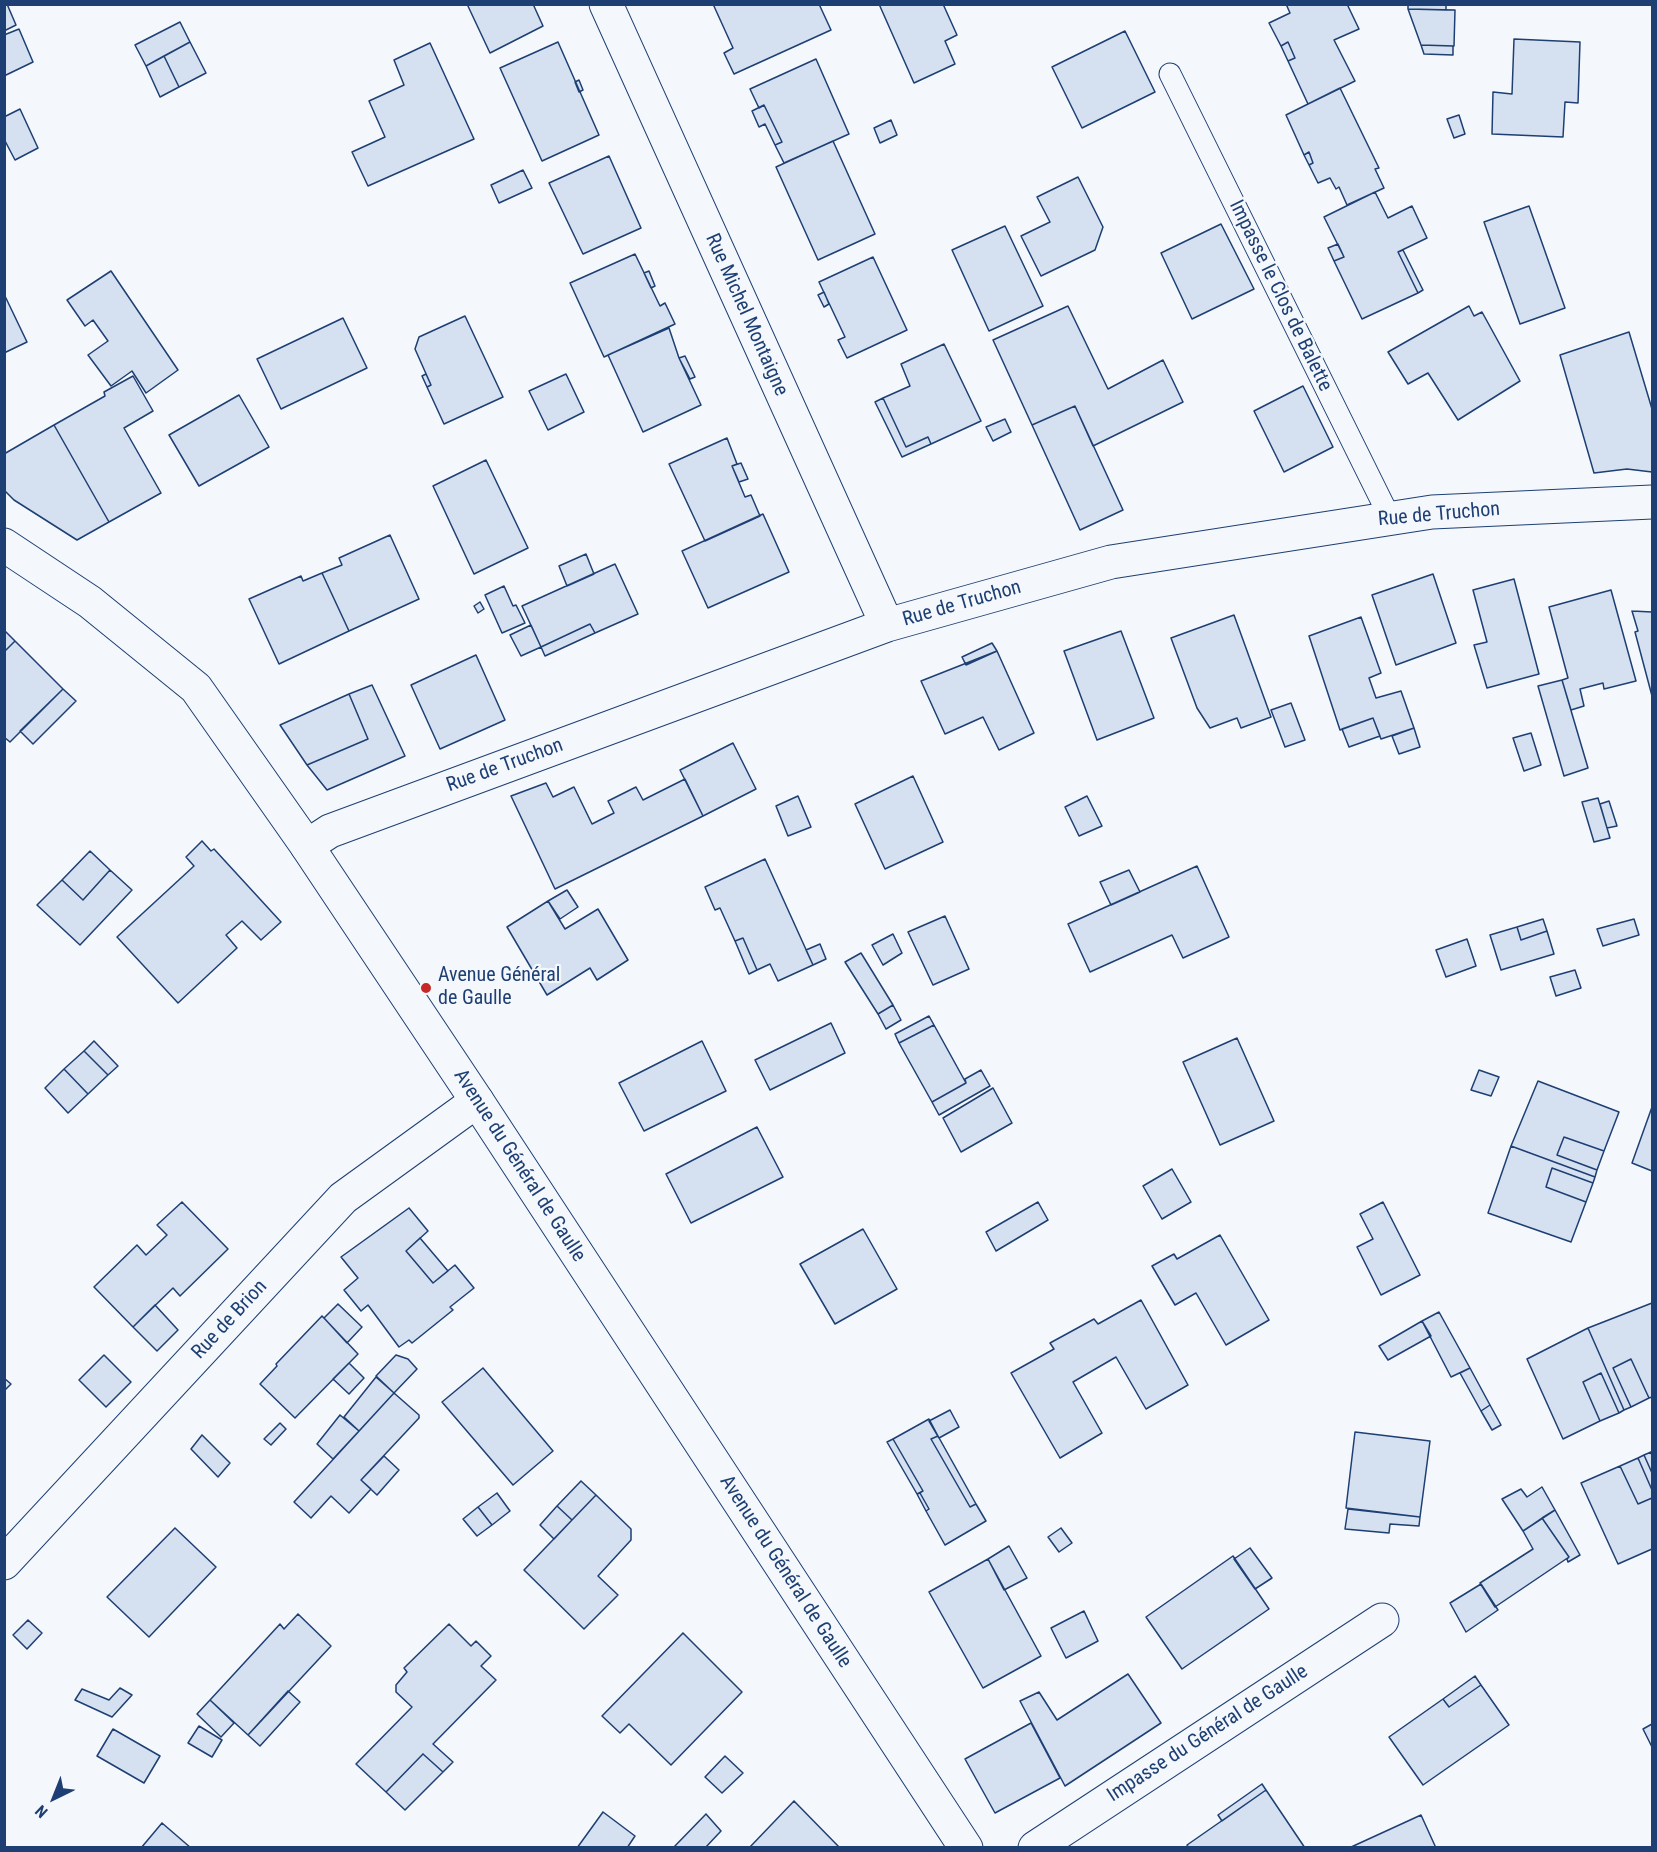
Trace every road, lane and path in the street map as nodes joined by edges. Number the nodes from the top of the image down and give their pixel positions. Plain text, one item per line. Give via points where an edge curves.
1 (606, 4) edge
2 (1170, 74) dead end
3 (1653, 502) edge
4 (1390, 518) junction
5 (4, 545) edge
6 (886, 625) junction
7 (307, 846) junction
8 (477, 1101) junction
9 (4, 1563) edge
10 (1382, 1620) dead end
11 (966, 1848) edge
12 (1035, 1848) edge

1 - 6 street, Rue Michel Montaigne
2 - 4 lane, Impasse le Clos de Balette
3 - 4 street, Rue de Truchon via 1432,512
4 - 6 street, Rue de Truchon via 1111,562
5 - 7 street, Avenue du Général de Gaulle via 90,602 196,688
6 - 7 street, Rue de Truchon via 330,831
7 - 8 street, Avenue du Général de Gaulle
8 - 9 street, Rue de Brion via 343,1198
8 - 11 street, Avenue du Général de Gaulle
10 - 12 street, Impasse du Général de Gaulle

